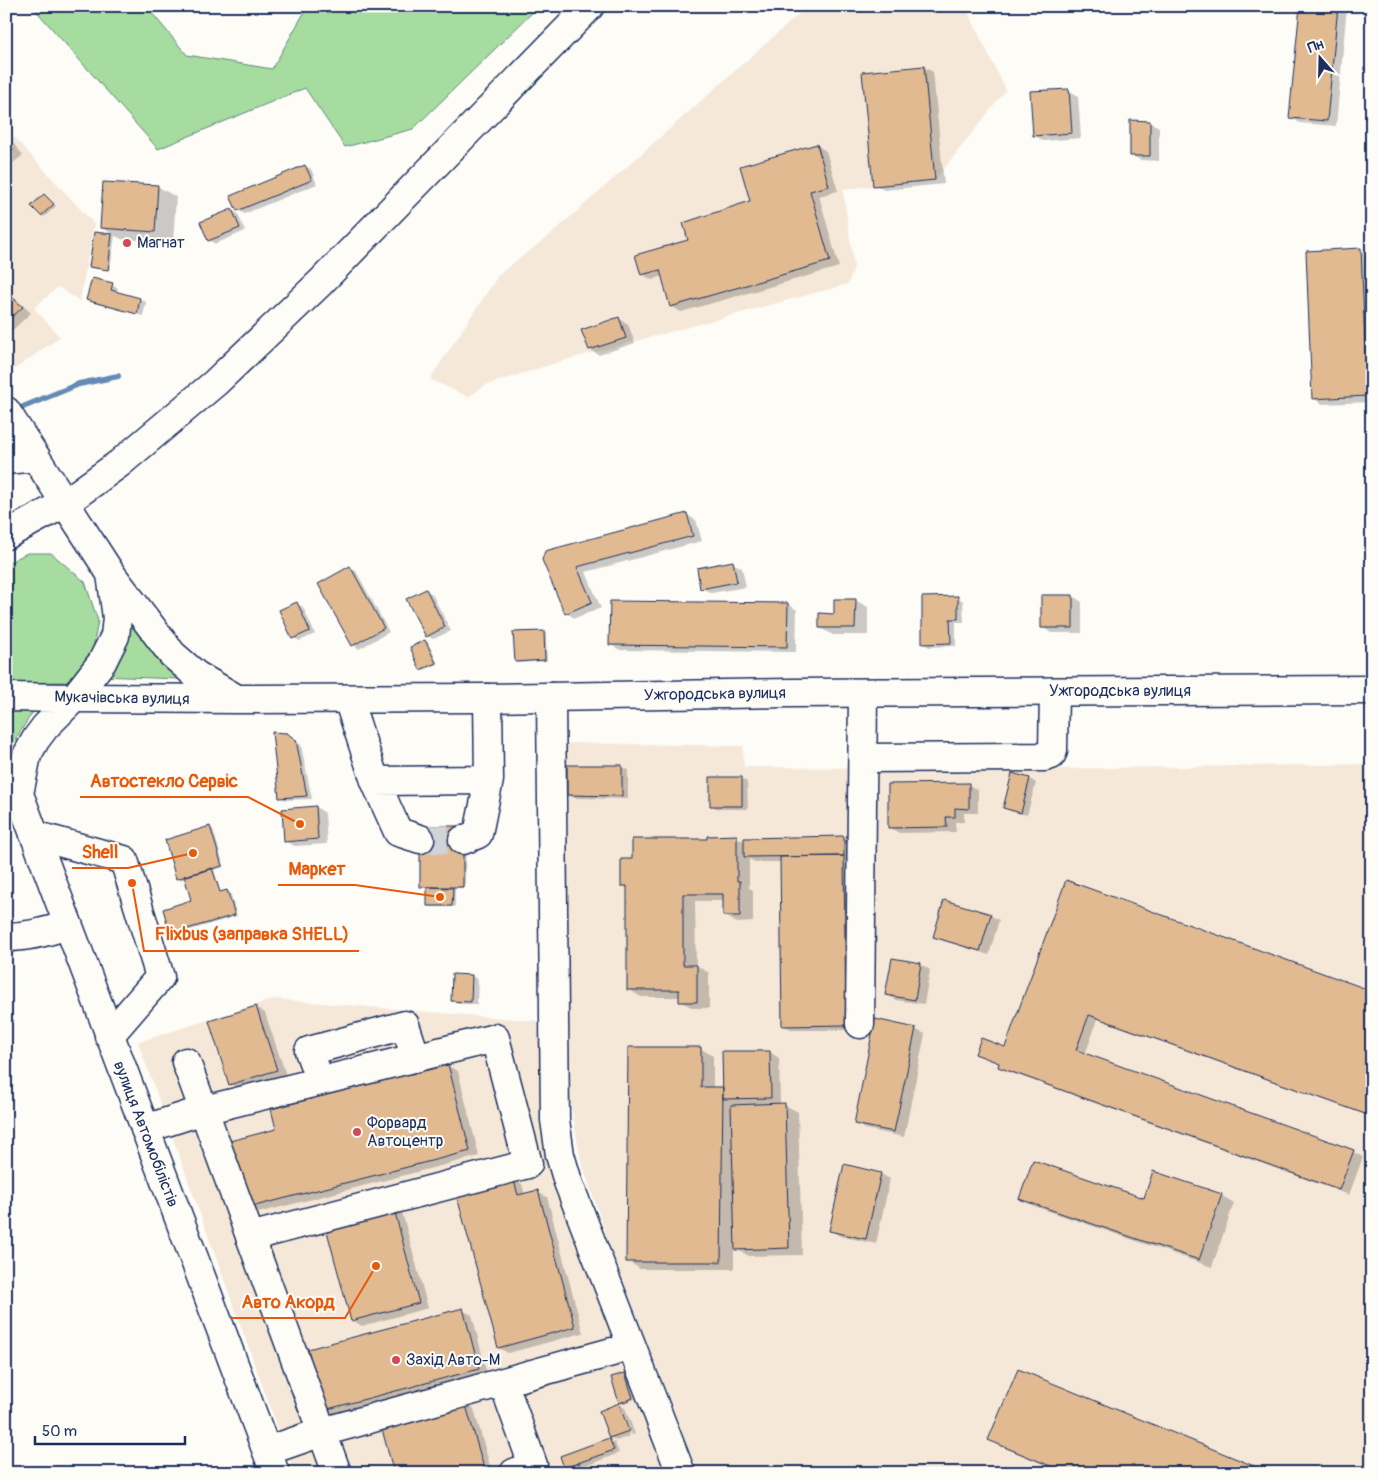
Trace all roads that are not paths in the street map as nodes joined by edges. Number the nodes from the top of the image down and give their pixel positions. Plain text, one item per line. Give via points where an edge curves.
1 (590, 6) edge
2 (6, 411) edge
3 (36, 457) junction
4 (6, 460) edge
5 (65, 503) junction
6 (6, 535) edge
7 (111, 574) junction
8 (1372, 690) edge
9 (1054, 692) junction
10 (863, 693) junction
11 (6, 697) edge
12 (550, 697) junction
13 (74, 698) junction
14 (488, 698) junction
15 (238, 699) junction
16 (348, 699) junction
17 (863, 758) junction
18 (489, 780) junction
19 (375, 781) junction
20 (12, 786) edge
21 (34, 835) junction
22 (420, 840) tunnel mouth
23 (463, 840) tunnel mouth
24 (68, 925) junction
25 (6, 937) edge
26 (860, 1024) dead end
27 (109, 1036) junction
28 (186, 1062) dead end
29 (204, 1110) junction
30 (145, 1129) junction
31 (250, 1237) junction
32 (612, 1352) dead end
33 (504, 1382) junction
34 (322, 1432) junction
35 (271, 1462) edge
36 (337, 1473) edge
37 (514, 1473) edge
38 (681, 1473) edge

1 - 5 main road via 320,283 215,383 120,463
2 - 3 main road
3 - 4 main road
3 - 5 main road
5 - 6 main road
5 - 7 main road, Ужгородська вулиця
7 - 13 main road, вулиця Автомобілістів via 117,618 114,636 102,662
7 - 15 main road, Ужгородська вулиця via 172,654 196,675
8 - 9 main road, Ужгородська вулиця
9 - 10 main road, Ужгородська вулиця
9 - 17 main road via 1051,755
10 - 12 main road, Ужгородська вулиця
10 - 17 main road
11 - 13 main road, Мукачівська вулиця
12 - 14 main road, Ужгородська вулиця
12 - 38 main road via 555,1120 560,1156
13 - 15 main road, Мукачівська вулиця
13 - 20 main road, вулиця Автомобілістів via 45,727
14 - 16 main road, Ужгородська вулиця
14 - 18 main road
15 - 16 main road, Ужгородська вулиця
16 - 19 main road
17 - 26 main road
18 - 19 main road
18 - 23 main road via 478,834
19 - 22 main road via 398,832
20 - 21 main road, вулиця Автомобілістів
21 - 24 main road, вулиця Автомобілістів
21 - 27 main road via 124,860 160,976
24 - 25 main road via 25,937
24 - 27 main road, вулиця Автомобілістів
27 - 30 main road, вулиця Автомобілістів
28 - 29 main road
29 - 30 main road
29 - 31 main road
29 - 31 main road via 495,1038 528,1164
30 - 35 main road, вулиця Автомобілістів
31 - 34 main road
32 - 33 main road
33 - 34 main road
33 - 37 main road via 533,1466
34 - 35 main road
34 - 36 main road

